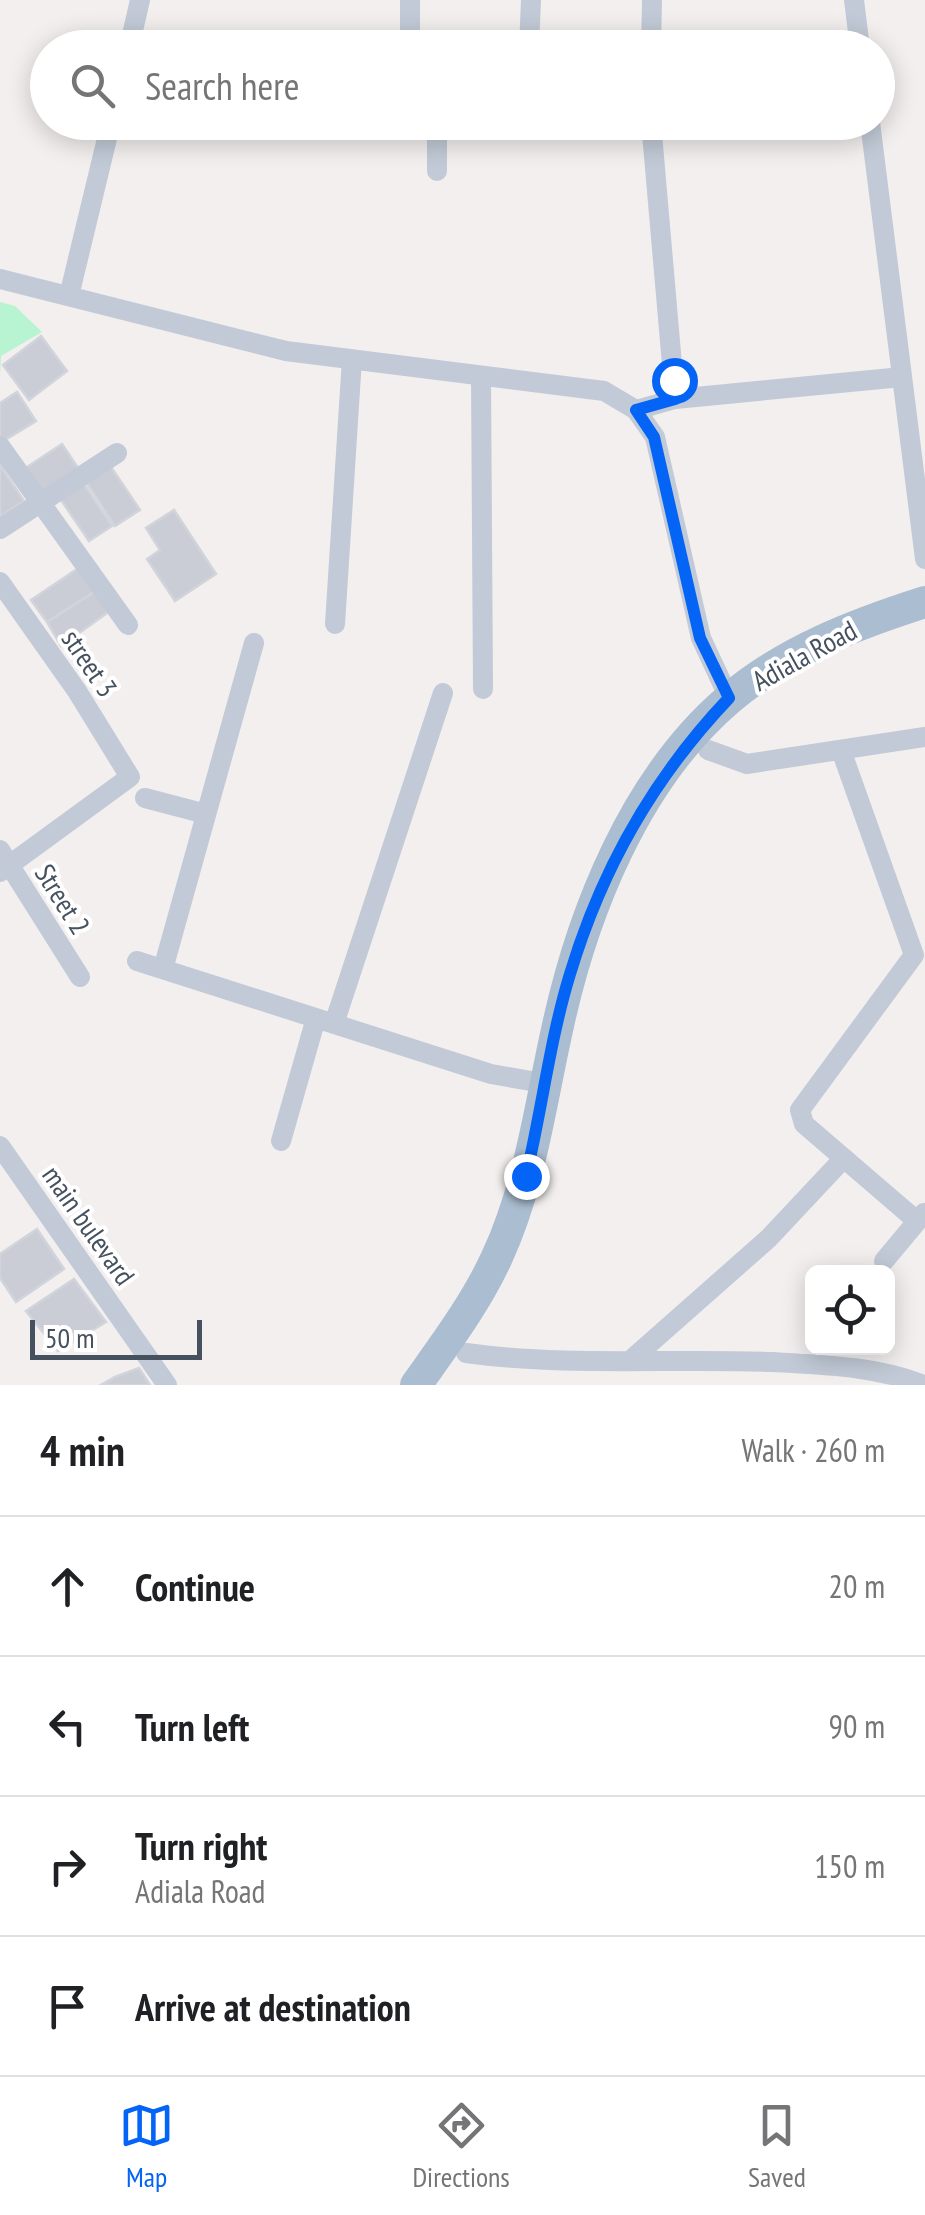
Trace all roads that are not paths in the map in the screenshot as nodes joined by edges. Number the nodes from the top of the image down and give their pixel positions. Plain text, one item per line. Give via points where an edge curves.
1 (140, 0) edge
2 (410, 0) edge
3 (531, 0) edge
4 (652, 0) edge
5 (854, 0) edge
6 (133, 30) edge
7 (410, 30) edge
8 (530, 30) edge
9 (651, 30) edge
10 (858, 30) edge
11 (107, 140) edge
12 (437, 140) edge
13 (653, 140) edge
14 (872, 140) edge
15 (437, 171) dead end
16 (0, 279) edge
17 (70, 296) junction
18 (352, 359) junction
19 (482, 376) junction
20 (902, 377) junction
21 (675, 399) junction
22 (636, 410) junction
23 (0, 446) edge
24 (117, 453) dead end
25 (40, 503) junction
26 (0, 529) edge
27 (925, 559) edge
28 (0, 582) edge
29 (925, 602) edge
30 (925, 623) edge
31 (335, 624) dead end
32 (128, 626) dead end
33 (254, 643) dead end
34 (483, 688) dead end
35 (443, 693) dead end
36 (729, 698) junction
37 (925, 737) edge
38 (708, 750) junction
39 (842, 750) junction
40 (145, 798) dead end
41 (206, 814) junction
42 (3, 863) edge
43 (138, 961) dead end
44 (163, 969) junction
45 (80, 978) dead end
46 (325, 1021) junction
47 (548, 1084) junction
48 (280, 1141) dead end
49 (0, 1146) edge
50 (844, 1158) junction
51 (921, 1216) edge
52 (884, 1261) dead end
53 (466, 1353) junction
54 (632, 1359) junction
55 (167, 1385) edge
56 (416, 1385) edge
57 (442, 1385) edge
58 (924, 1385) edge

1 - 6 street
2 - 7 street
3 - 8 street
4 - 9 street
5 - 10 street
11 - 17 street
12 - 15 street
13 - 21 street
14 - 20 street
16 - 17 street
17 - 18 street via 286,351
18 - 19 street
18 - 31 street
19 - 22 street via 604,391
19 - 34 street
20 - 21 street
20 - 27 street
21 - 22 street
22 - 36 street via 654,437 700,638
23 - 25 street
24 - 25 street
25 - 26 street
25 - 32 street
28 - 42 street, street 3 via 130,777
29 - 36 main road, Adiala Road via 844,628
30 - 38 main road, Adiala Road via 852,646 785,685 742,714
33 - 41 street
35 - 46 street
36 - 47 main road, Adiala Road via 692,737 628,829 570,974
37 - 39 street
38 - 39 street via 747,764
38 - 53 main road, Adiala Road via 646,838 615,907 589,980 562,1116 517,1264
39 - 50 street via 914,955 800,1110 804,1124
40 - 41 street
41 - 44 street
42 - 45 street, Street 2
43 - 44 street
44 - 46 street
46 - 47 street via 491,1074
46 - 48 street
47 - 56 main road, Adiala Road via 498,1256
49 - 55 street, main bulevard
50 - 51 street
50 - 54 street via 769,1238
51 - 52 street
53 - 54 street via 521,1361
53 - 57 main road, Adiala Road
54 - 58 street via 849,1366

